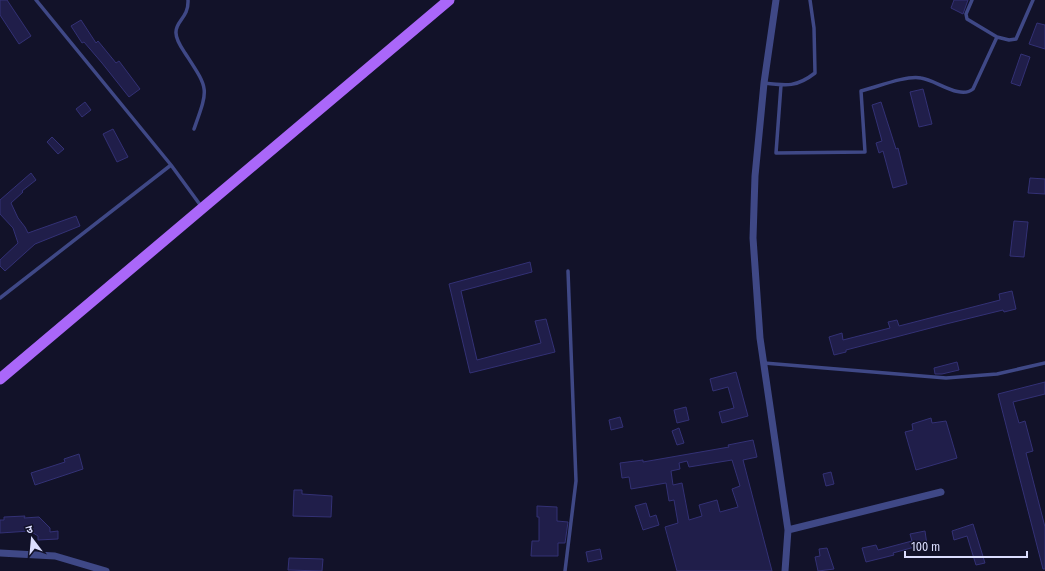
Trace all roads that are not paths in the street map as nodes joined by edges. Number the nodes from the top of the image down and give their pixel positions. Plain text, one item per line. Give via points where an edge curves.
1 (36, 0) edge
2 (188, 0) edge
3 (449, 0) edge
4 (776, 0) edge
5 (810, 0) edge
6 (972, 0) edge
7 (1033, 0) edge
8 (997, 37) junction
9 (764, 83) junction
10 (781, 85) junction
11 (194, 129) dead end
12 (171, 165) junction
13 (203, 208) junction
14 (568, 271) dead end
15 (0, 298) edge
16 (763, 363) junction
17 (1045, 363) edge
18 (0, 379) edge
19 (941, 492) dead end
20 (788, 530) junction
21 (0, 553) edge
22 (106, 571) edge
23 (564, 571) edge
24 (785, 571) edge

1 - 12 lane
2 - 11 lane via 186,14 176,28 175,34 205,88 205,98
3 - 13 main road
4 - 9 street
5 - 10 lane via 816,73 804,82
6 - 8 lane via 966,14 967,20
7 - 8 lane via 1016,39
8 - 10 lane via 970,91 959,92 920,77 861,91 865,152 776,153
9 - 10 lane
9 - 16 street via 755,176 753,238
12 - 13 lane
12 - 15 lane
13 - 18 main road
14 - 23 lane via 576,482
16 - 17 lane via 946,378 997,374
16 - 20 street
19 - 20 street
20 - 24 street
21 - 22 street via 56,556

